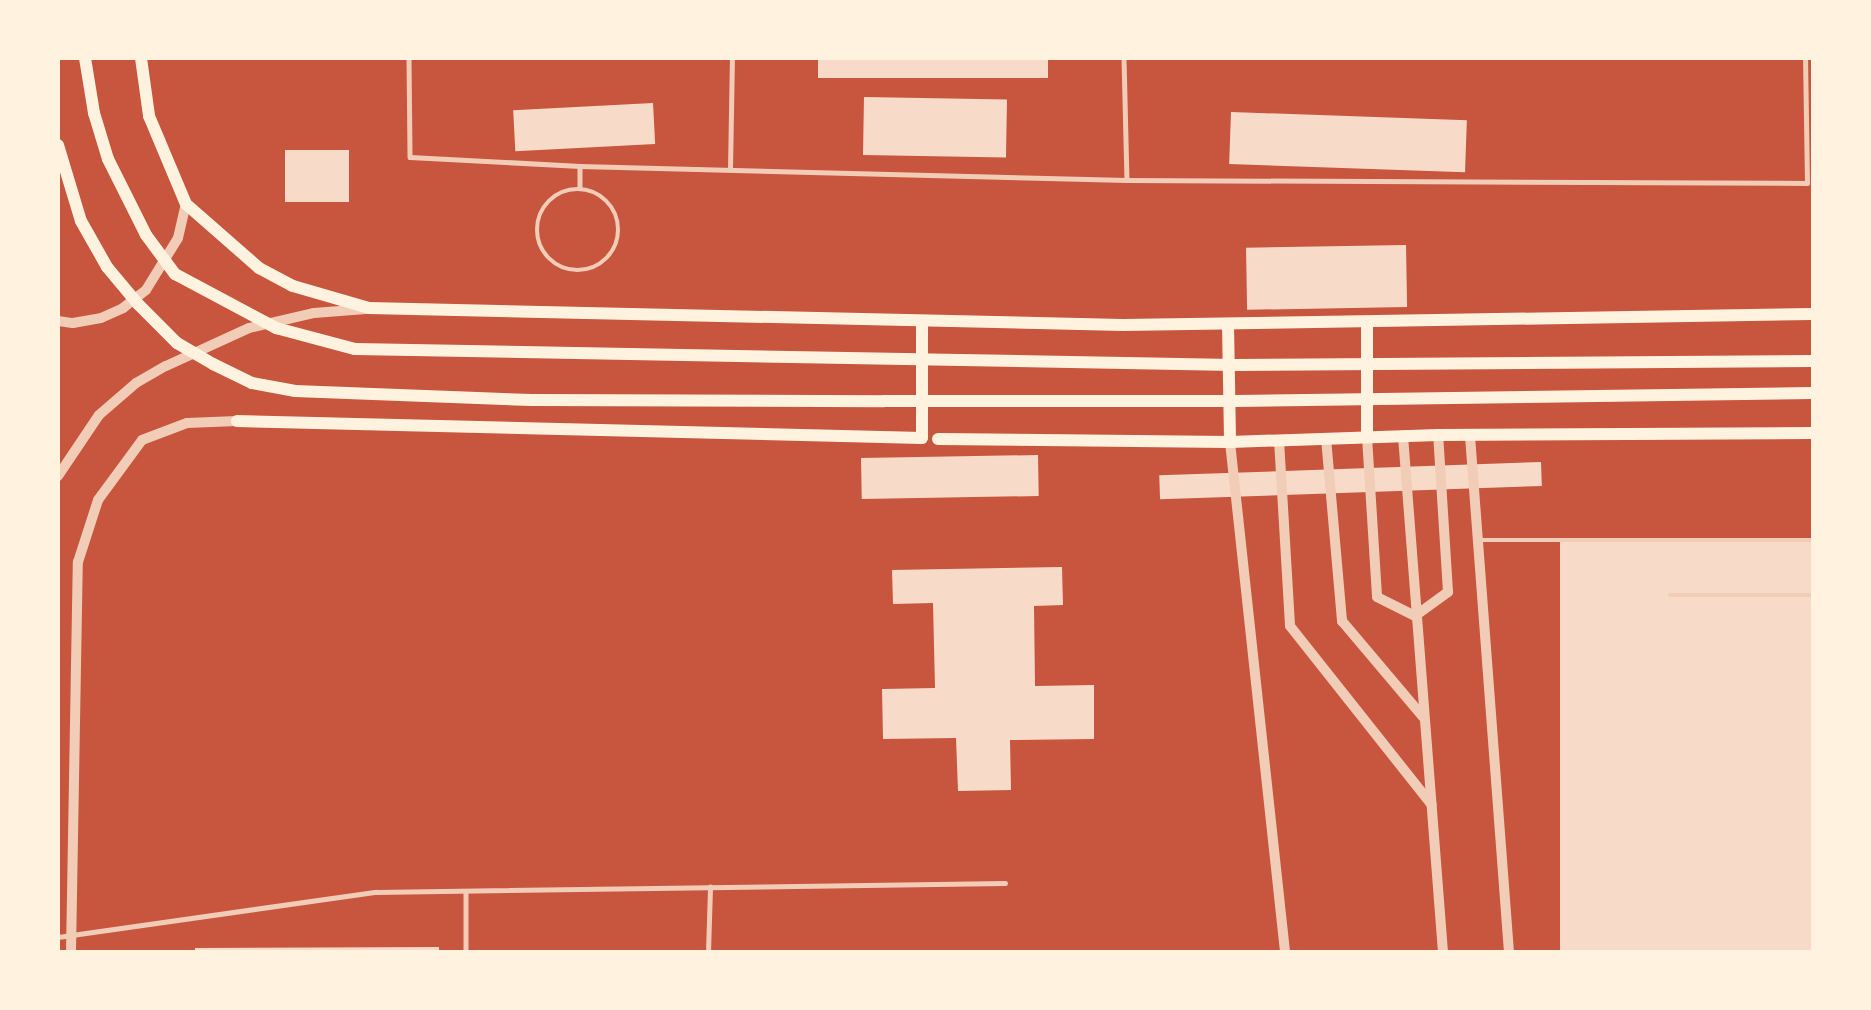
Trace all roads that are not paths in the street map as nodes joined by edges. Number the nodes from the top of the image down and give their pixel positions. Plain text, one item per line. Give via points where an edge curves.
1 (85, 58) edge
2 (141, 58) edge
3 (410, 58) edge
4 (732, 58) edge
5 (1124, 58) edge
6 (1805, 58) edge
7 (58, 145) edge
8 (580, 166) junction
9 (730, 170) junction
10 (1127, 180) junction
11 (580, 188) junction
12 (186, 204) junction
13 (369, 308) junction
14 (1812, 314) edge
15 (58, 321) edge
16 (922, 321) junction
17 (1367, 323) junction
18 (1228, 324) junction
19 (1812, 361) edge
20 (1812, 393) edge
21 (237, 421) joint
22 (1812, 433) edge
23 (1438, 435) junction
24 (1403, 436) junction
25 (1470, 436) junction
26 (1367, 437) junction
27 (1326, 438) junction
28 (938, 439) dead end
29 (1279, 440) junction
30 (1230, 442) junction
31 (58, 476) edge
32 (1478, 540) junction
33 (1812, 540) edge
34 (1670, 595) dead end
35 (1812, 595) edge
36 (1415, 616) junction
37 (1423, 718) junction
38 (1432, 806) junction
39 (1005, 884) dead end
40 (710, 887) junction
41 (466, 891) junction
42 (71, 936) junction
43 (58, 937) edge
44 (71, 951) edge
45 (466, 951) edge
46 (708, 951) edge
47 (1285, 951) edge
48 (1443, 951) edge
49 (1509, 951) edge

1 - 19 main road via 94,113 108,159 146,235 175,274 276,328 355,349 1234,365
2 - 12 main road via 149,116
3 - 8 lane via 410,157
4 - 9 lane
5 - 10 lane
6 - 10 lane via 1807,183
7 - 20 main road via 81,221 107,267 138,304 177,343 213,364 252,383 296,391 532,400 884,401 1236,401
8 - 9 lane
8 - 11 lane
9 - 10 lane
11 - 11 lane via 600,194 615,209 620,229 615,249 601,265 582,272 559,268 542,252 535,230 541,208 558,192
12 - 13 main road via 259,267 293,286
12 - 15 street via 178,238 146,290 123,308 101,318 73,323
13 - 16 main road
13 - 31 street via 314,313 249,328 166,366 136,383 99,415
14 - 17 main road
16 - 18 main road
16 - 21 main road via 922,438
17 - 18 main road
17 - 26 main road
18 - 30 main road
21 - 42 street via 187,423 142,440 98,500 78,562
22 - 25 main road
23 - 24 main road
23 - 25 main road
23 - 36 street via 1448,592
24 - 26 main road
24 - 36 street
25 - 32 street
26 - 27 main road
26 - 36 street via 1377,597
27 - 29 main road
27 - 37 street via 1342,621
28 - 30 main road
29 - 30 main road
29 - 38 street via 1290,626
30 - 47 street
32 - 33 lane
32 - 49 street
34 - 35 lane
36 - 37 street
37 - 38 street
38 - 48 street
39 - 40 lane
40 - 41 lane
40 - 46 lane
41 - 42 lane via 376,892
41 - 45 lane
42 - 43 lane
42 - 44 street

